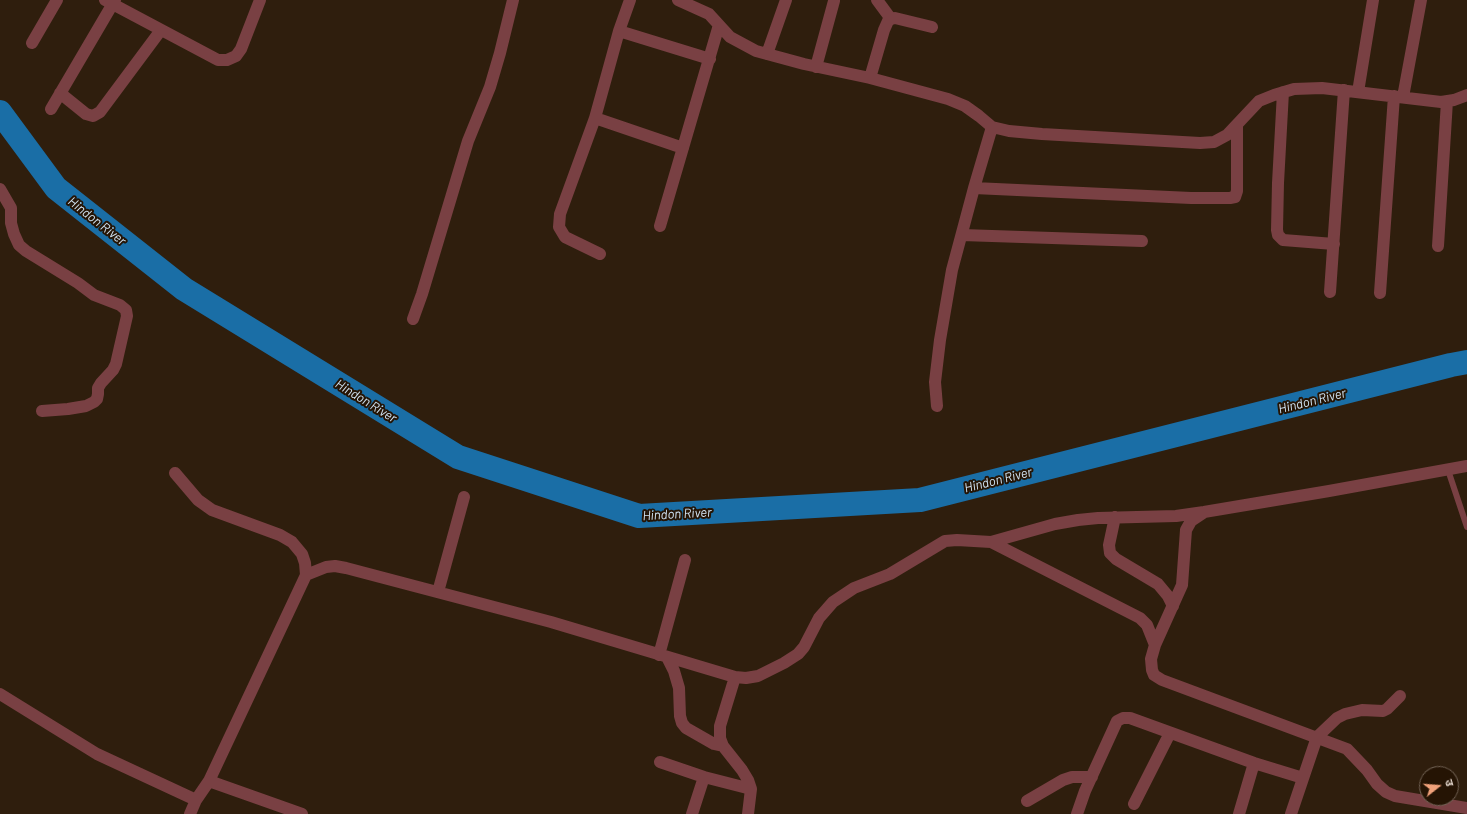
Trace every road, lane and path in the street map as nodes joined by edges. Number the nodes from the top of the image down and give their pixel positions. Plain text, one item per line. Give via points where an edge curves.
1 (57, 0) edge
2 (260, 0) edge
3 (513, 0) edge
4 (630, 0) edge
5 (678, 0) edge
6 (786, 0) edge
7 (877, 0) edge
8 (1373, 0) edge
9 (1421, 0) edge
10 (834, 1) dead end
11 (111, 2) edge
12 (891, 19) junction
13 (719, 25) junction
14 (932, 27) dead end
15 (161, 30) junction
16 (618, 31) junction
17 (32, 43) dead end
18 (767, 54) junction
19 (710, 59) junction
20 (816, 67) junction
21 (870, 78) junction
22 (1344, 90) junction
23 (1283, 92) junction
24 (1358, 92) junction
25 (60, 93) junction
26 (1467, 95) edge
27 (1398, 96) junction
28 (1447, 101) junction
29 (50, 108) dead end
30 (595, 118) junction
31 (1237, 126) junction
32 (992, 127) junction
33 (683, 148) junction
34 (974, 188) junction
35 (0, 189) edge
36 (660, 226) dead end
37 (962, 235) junction
38 (1142, 241) dead end
39 (1334, 244) junction
40 (1438, 246) dead end
41 (600, 254) dead end
42 (1330, 292) dead end
43 (1380, 294) dead end
44 (412, 319) dead end
45 (937, 406) dead end
46 (42, 412) dead end
47 (1467, 466) edge
48 (1448, 470) junction
49 (175, 473) dead end
50 (464, 497) dead end
51 (1204, 512) junction
52 (1115, 517) junction
53 (1467, 527) edge
54 (991, 542) junction
55 (685, 560) dead end
56 (306, 575) junction
57 (438, 592) junction
58 (1173, 606) junction
59 (1155, 645) junction
60 (663, 656) junction
61 (735, 678) junction
62 (0, 694) edge
63 (1400, 696) dead end
64 (1170, 733) junction
65 (1317, 737) junction
66 (723, 746) junction
67 (660, 762) dead end
68 (1254, 763) junction
69 (704, 777) junction
70 (1092, 777) junction
71 (1303, 778) junction
72 (209, 780) junction
73 (751, 789) junction
74 (196, 800) junction
75 (1027, 801) dead end
76 (1134, 804) dead end
77 (1467, 808) edge
78 (190, 814) edge
79 (302, 814) edge
80 (692, 814) edge
81 (748, 814) edge
82 (1077, 814) edge
83 (1240, 814) edge
84 (1291, 814) edge

1 - 17 street
2 - 15 street via 241,48 236,56 228,60 218,60
3 - 44 street via 490,87 468,141 422,294
4 - 16 street
5 - 13 street via 709,14
6 - 18 street
7 - 12 street
8 - 24 street
9 - 27 street
10 - 20 street
11 - 15 street
11 - 25 street
12 - 14 street
12 - 21 street via 884,30
13 - 18 street via 736,41
13 - 19 street
15 - 25 street via 100,112 93,116 86,114
16 - 19 street
16 - 30 street
18 - 20 street
19 - 33 street
20 - 21 street
21 - 32 street via 948,99 965,106
22 - 23 street via 1322,88
22 - 24 street
22 - 39 street
23 - 31 street via 1259,101
23 - 39 street via 1278,235 1283,240
24 - 27 street
25 - 29 street
26 - 28 street
27 - 28 street
27 - 43 street
28 - 40 street
30 - 33 street
30 - 41 street via 560,214 559,227 564,237
31 - 32 street via 1221,139 1200,143 1042,134
31 - 34 street via 1235,197 1191,198
32 - 34 street
33 - 36 street
34 - 37 street
35 - 46 street via 11,208 11,223 19,245 94,295 126,310 127,316 114,370 101,382 97,399 86,406
37 - 38 street
37 - 45 street via 952,270 940,340 935,382
39 - 42 street
47 - 48 street
48 - 51 street
48 - 53 lane
49 - 56 street via 198,500 212,510 280,535 292,542 302,554
50 - 57 street
51 - 52 street via 1176,516
51 - 58 street via 1191,521 1186,530 1182,585
52 - 54 street via 1063,523
52 - 58 street via 1109,545 1110,553 1158,584
54 - 59 street via 1140,618 1147,625
54 - 61 street via 945,541 890,574 854,588 833,602 819,618 798,654 758,676
55 - 60 street
56 - 57 street via 335,566
56 - 72 street
57 - 60 street via 551,622
58 - 59 street
59 - 65 street via 1151,659 1152,670 1159,679
60 - 61 street
60 - 66 street via 674,671 679,688 682,723 714,744
61 - 66 street via 720,726
62 - 74 street via 97,754
63 - 65 street via 1383,711 1354,711 1344,714
64 - 68 street
64 - 70 street via 1130,718 1123,718 1117,722
64 - 76 street
65 - 71 street
65 - 77 street via 1347,749 1386,792 1395,796
66 - 73 street via 742,770
67 - 69 street
68 - 71 street
68 - 83 street
69 - 73 street
69 - 80 street
70 - 75 street via 1072,777
70 - 82 street
71 - 84 street
72 - 74 street
72 - 79 street
73 - 81 street
74 - 78 street

